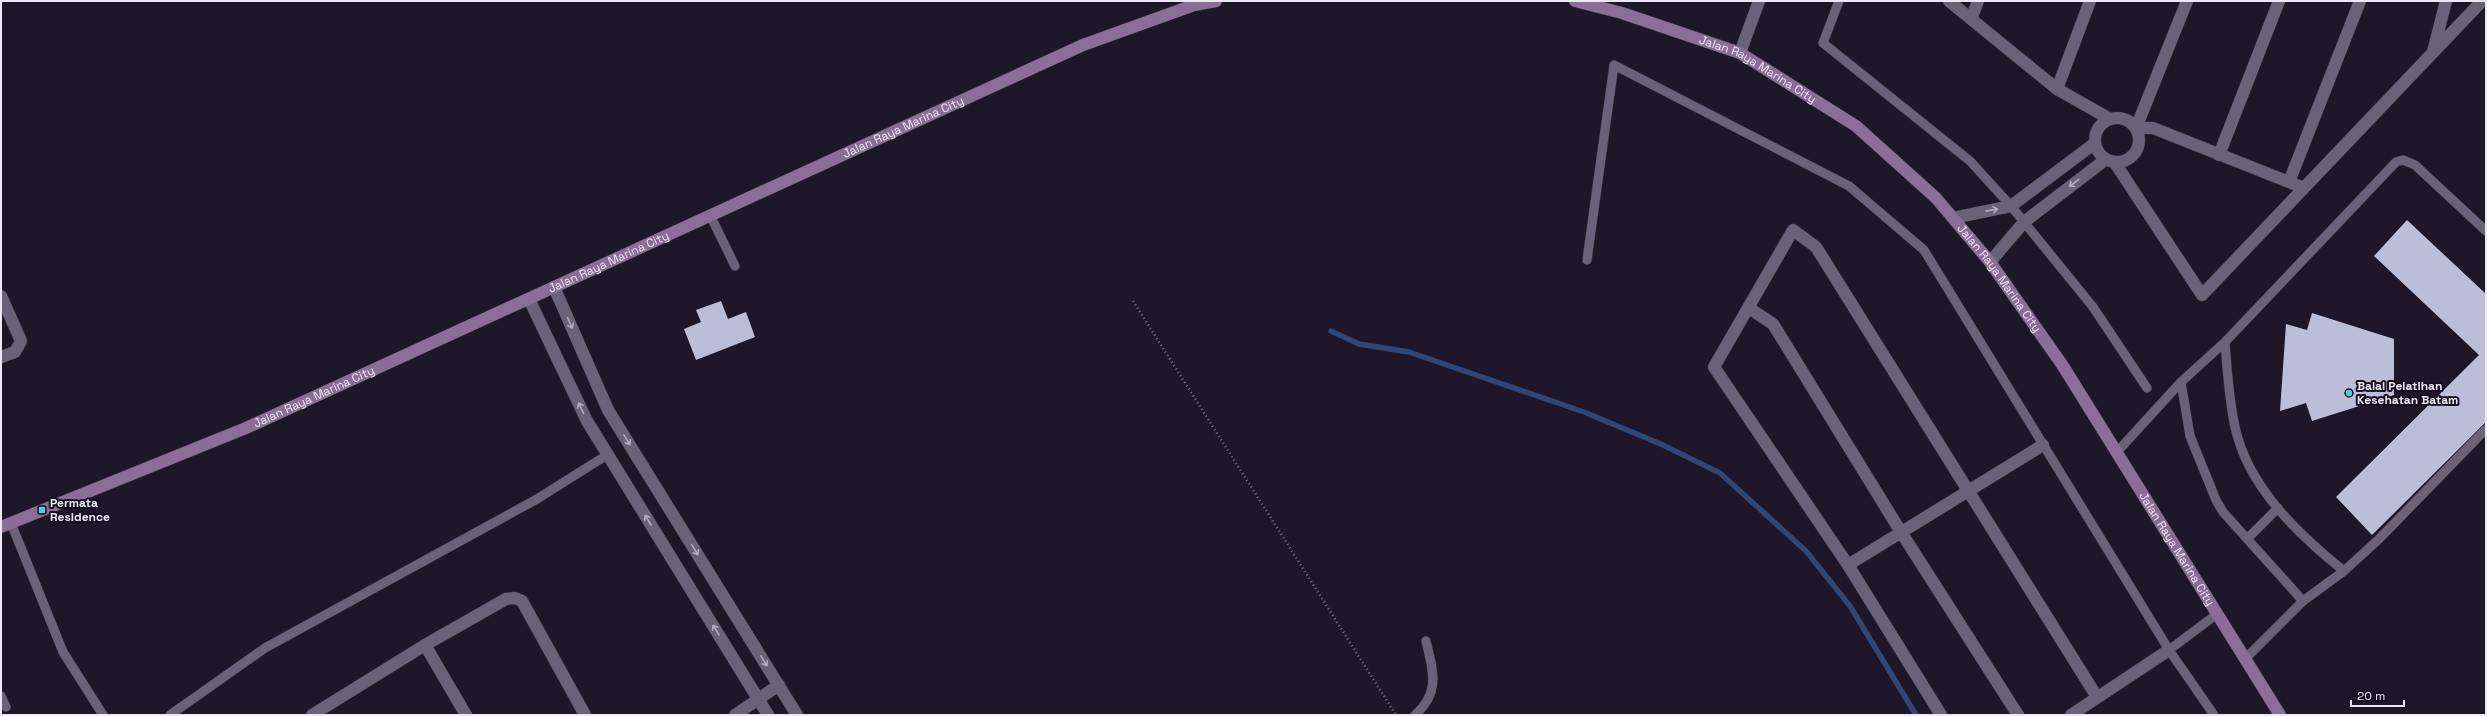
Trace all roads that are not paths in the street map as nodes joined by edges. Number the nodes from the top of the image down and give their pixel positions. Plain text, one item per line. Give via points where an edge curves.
1 (1216, 1) edge
2 (1575, 1) edge
3 (1759, 1) edge
4 (1839, 1) edge
5 (1949, 1) edge
6 (1978, 1) edge
7 (2090, 1) edge
8 (2188, 1) edge
9 (2279, 1) edge
10 (2360, 1) edge
11 (2446, 1) edge
12 (2482, 1) edge
13 (1200, 2) edge
14 (1971, 19) junction
15 (1740, 53) junction
16 (2432, 53) junction
17 (2057, 89) junction
18 (2110, 119) junction
19 (2136, 128) junction
20 (2095, 143) junction
21 (2219, 155) junction
22 (2110, 161) junction
23 (2289, 182) junction
24 (2304, 188) junction
25 (2012, 206) junction
26 (710, 215) junction
27 (1953, 218) junction
28 (2024, 222) junction
29 (2486, 231) edge
30 (1587, 260) dead end
31 (1990, 262) junction
32 (736, 266) dead end
33 (554, 287) junction
34 (1, 296) edge
35 (529, 299) junction
36 (1749, 308) junction
37 (2225, 342) junction
38 (1, 358) edge
39 (2181, 382) junction
40 (2147, 388) dead end
41 (2486, 429) edge
42 (2043, 445) junction
43 (2116, 454) junction
44 (607, 455) junction
45 (1969, 491) junction
46 (2278, 508) junction
47 (6, 525) edge
48 (1901, 532) junction
49 (2248, 538) junction
50 (1848, 565) junction
51 (2344, 571) junction
52 (2303, 602) junction
53 (2217, 614) junction
54 (1426, 641) dead end
55 (425, 645) junction
56 (2169, 650) junction
57 (2245, 659) junction
58 (779, 684) junction
59 (1, 696) edge
60 (2097, 697) junction
61 (758, 699) junction
62 (6, 707) dead end
63 (332, 710) edge
64 (103, 715) edge
65 (170, 715) edge
66 (312, 715) edge
67 (466, 715) edge
68 (585, 715) edge
69 (735, 715) edge
70 (768, 715) edge
71 (798, 715) edge
72 (1415, 715) edge
73 (1941, 715) edge
74 (2018, 715) edge
75 (2071, 715) edge
76 (2214, 715) edge
77 (2280, 715) edge

1 - 13 main road, Jalan Raya Marina City
2 - 15 main road, Jalan Raya Marina City via 1622,13
3 - 15 street
4 - 25 lane via 1822,44 1970,161
5 - 14 street
6 - 14 street
7 - 17 street
8 - 19 street
9 - 21 street
10 - 23 street
11 - 16 street
12 - 16 street
13 - 26 main road, Jalan Raya Marina City via 1083,45
14 - 17 street
15 - 27 main road, Jalan Raya Marina City via 1856,126 1936,198
16 - 24 street
17 - 18 street
18 - 19 street via 2125,120
18 - 20 street via 2101,124 2096,133
19 - 21 street via 2153,128
19 - 22 street via 2140,138 2136,152 2125,162
20 - 22 street via 2098,152
20 - 25 street
21 - 23 street
22 - 24 street via 2202,295
22 -> 28 street
23 - 24 street
27 -> 25 street
25 - 28 lane
26 - 32 lane
26 - 33 main road, Jalan Raya Marina City
27 - 31 main road, Jalan Raya Marina City
28 - 31 street
28 - 40 lane via 2093,307
29 - 37 lane via 2415,165 2399,161
30 - 42 lane via 1614,65 1849,186 1924,250
31 - 43 main road, Jalan Raya Marina City via 2063,366
33 - 35 main road, Jalan Raya Marina City
33 -> 58 street via 608,410
34 - 38 street via 21,341 15,352
44 -> 35 street via 587,422
35 - 47 main road, Jalan Raya Marina City via 246,428
36 - 45 street via 1793,230 1816,247
36 - 48 street via 1774,324
36 - 50 street via 1714,367
37 - 39 lane
37 - 46 lane via 2235,429 2251,470
39 - 43 lane
39 - 49 lane via 2190,436 2216,500 2223,512
41 - 51 lane via 2379,539
42 - 45 street
42 - 56 lane
43 - 53 main road, Jalan Raya Marina City
61 -> 44 street
44 - 65 lane via 537,499 265,648
45 - 48 street
45 - 60 street
46 - 49 lane
46 - 51 lane via 2308,543
47 - 64 lane via 62,652
48 - 50 street
48 - 74 street
49 - 52 lane
50 - 73 street
51 - 52 lane
52 - 57 lane
53 - 56 lane
53 - 57 main road, Jalan Raya Marina City
54 - 72 lane via 1433,668 1433,694
55 - 63 street
55 - 67 street
55 - 68 street via 506,599 514,598 522,602
56 - 60 street
56 - 76 lane
57 - 77 main road, Jalan Raya Marina City
58 - 61 street
58 - 71 street
59 - 62 lane
60 - 75 street
61 - 69 street
61 - 70 street
63 - 66 street

